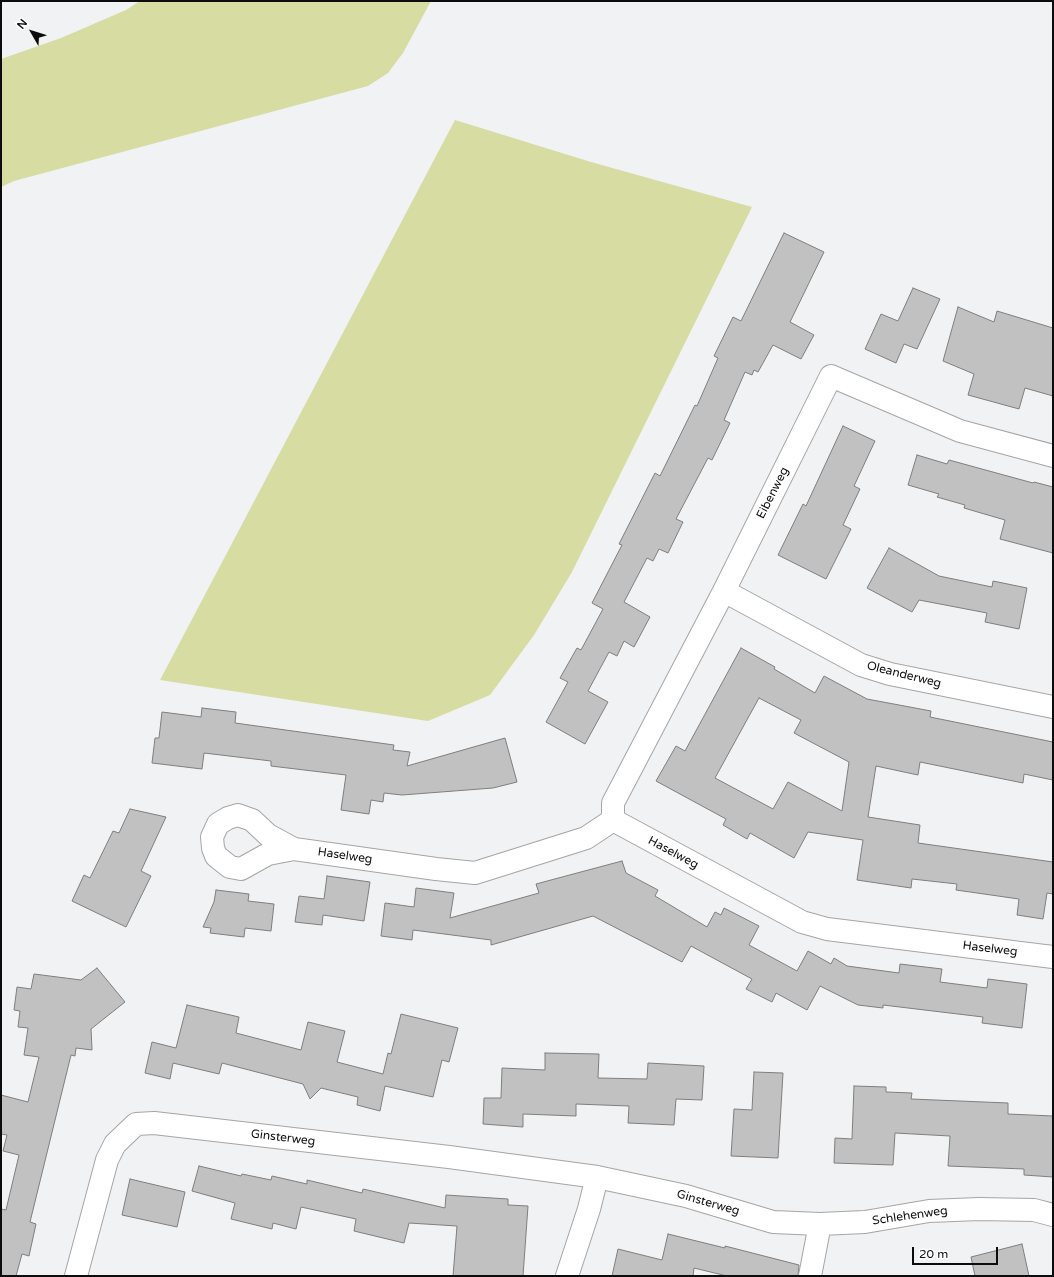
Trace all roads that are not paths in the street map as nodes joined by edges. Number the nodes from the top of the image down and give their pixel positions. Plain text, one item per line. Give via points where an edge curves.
1 (1053, 456) edge
2 (724, 591) junction
3 (1053, 707) edge
4 (613, 820) junction
5 (294, 849) dead end
6 (1053, 957) edge
7 (597, 1177) junction
8 (1053, 1215) edge
9 (820, 1224) junction
10 (76, 1276) edge
11 (567, 1276) edge
12 (810, 1276) edge

1 - 2 street, Eibenweg via 960,430 831,376
2 - 3 street, Oleanderweg via 861,665 890,674
2 - 4 street, Eibenweg via 613,803
4 - 5 street, Haselweg via 586,838 475,873
4 - 6 street, Haselweg via 802,922 827,929
7 - 9 street, Ginsterweg via 686,1196 773,1222
7 - 10 street, Ginsterweg via 154,1123 136,1124 114,1144 107,1160
7 - 11 street
8 - 9 street, Schlehenweg via 1034,1210 979,1209 930,1211 865,1222
9 - 12 street

